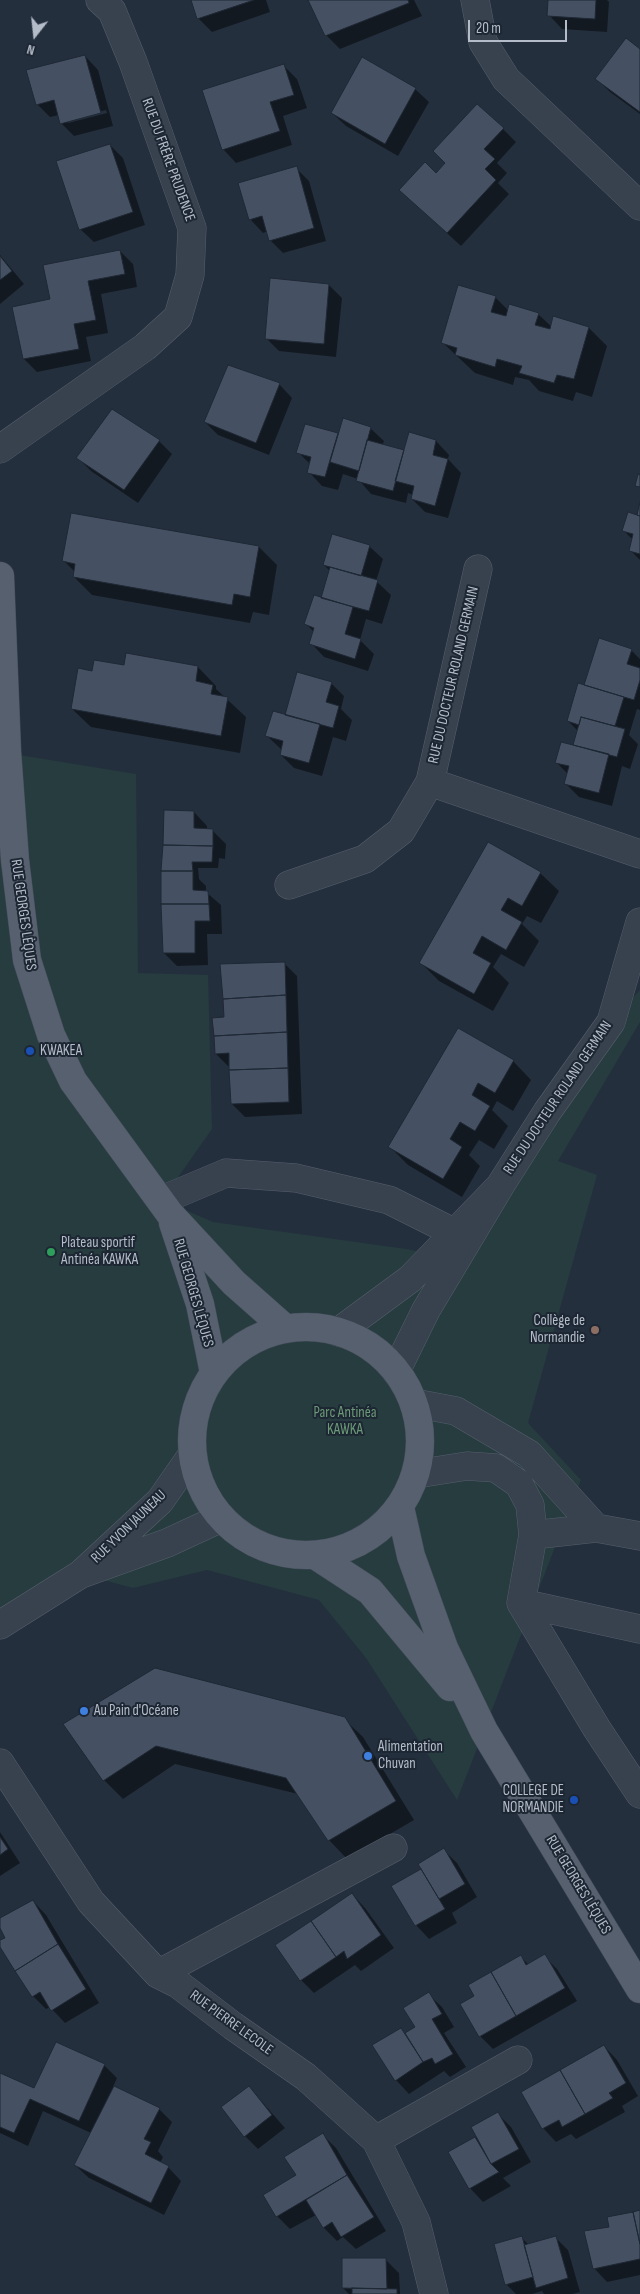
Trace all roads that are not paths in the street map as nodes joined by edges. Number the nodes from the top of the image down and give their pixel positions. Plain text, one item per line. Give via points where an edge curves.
1 (100, 0) edge
2 (475, 0) edge
3 (640, 206) edge
4 (0, 449) edge
5 (478, 569) dead end
6 (0, 576) edge
7 (430, 782) junction
8 (640, 854) edge
9 (289, 885) dead end
10 (640, 922) edge
11 (500, 1186) junction
12 (166, 1207) junction
13 (455, 1233) junction
14 (286, 1329) junction
15 (338, 1332) junction
16 (396, 1371) junction
17 (214, 1373) junction
18 (414, 1403) junction
19 (192, 1455) junction
20 (416, 1474) junction
21 (400, 1507) junction
22 (222, 1518) junction
23 (596, 1528) junction
24 (533, 1535) junction
25 (640, 1536) edge
26 (315, 1555) junction
27 (81, 1574) junction
28 (521, 1603) junction
29 (0, 1625) edge
30 (640, 1629) edge
31 (484, 1731) junction
32 (0, 1764) edge
33 (640, 1794) edge
34 (393, 1848) dead end
35 (158, 1974) junction
36 (640, 1988) edge
37 (518, 2060) dead end
38 (376, 2140) junction
39 (434, 2294) edge

1 - 4 street, RUE DU FRÈRE PRUDENCE via 112,11 133,62 192,228 190,276 178,317 145,347
2 - 3 street via 483,42 506,79
5 - 7 street, RUE DU DOCTEUR ROLAND GERMAIN
6 - 12 main road, RUE GEORGES LÈQUES via 7,751 27,960 50,1036 73,1080
7 - 8 street, RUE DU DOCTEUR ROLAND GERMAIN
7 - 9 street, RUE DU DOCTEUR ROLAND GERMAIN via 401,832 365,859
10 - 11 street, RUE DU DOCTEUR ROLAND GERMAIN via 611,1022 547,1112
11 - 13 street, RUE DU DOCTEUR ROLAND GERMAIN
11 - 16 street, RUE DU DOCTEUR ROLAND GERMAIN via 426,1310
12 - 13 street via 226,1173 296,1178 389,1200
12 - 14 main road, RUE GEORGES LÈQUES via 234,1283
12 - 17 main road, RUE GEORGES LÈQUES via 200,1304
13 - 15 street, RUE DU DOCTEUR ROLAND GERMAIN via 410,1279
14 - 15 main road via 312,1327
14 - 17 main road via 258,1337 234,1352
15 - 16 main road via 370,1347
16 - 18 main road
17 - 19 main road via 199,1398 192,1426
18 - 20 main road via 421,1438
18 - 23 street via 456,1410 529,1454
19 - 22 main road via 202,1489
19 - 27 street, RUE YVON JAUNEAU via 160,1501
20 - 21 main road
20 - 24 street via 467,1466 496,1468 519,1484 530,1505
21 - 26 main road via 363,1541
21 - 31 main road, RUE GEORGES LÈQUES via 411,1556 444,1648
22 - 26 main road via 248,1540 281,1552
22 - 27 street, RUE YVON JAUNEAU via 167,1543
23 - 24 street
23 - 25 street
24 - 28 street
26 - 31 main road, RUE GEORGES LÈQUES via 370,1591 423,1652
27 - 29 street, RUE YVON JAUNEAU
28 - 30 street
28 - 33 street
31 - 36 main road, RUE GEORGES LÈQUES
32 - 35 street, RUE PIERRE LECOLE via 91,1902
34 - 35 street
35 - 38 street, RUE PIERRE LECOLE via 178,1984 306,2077
37 - 38 street
38 - 39 street, RUE PIERRE LECOLE via 416,2222

